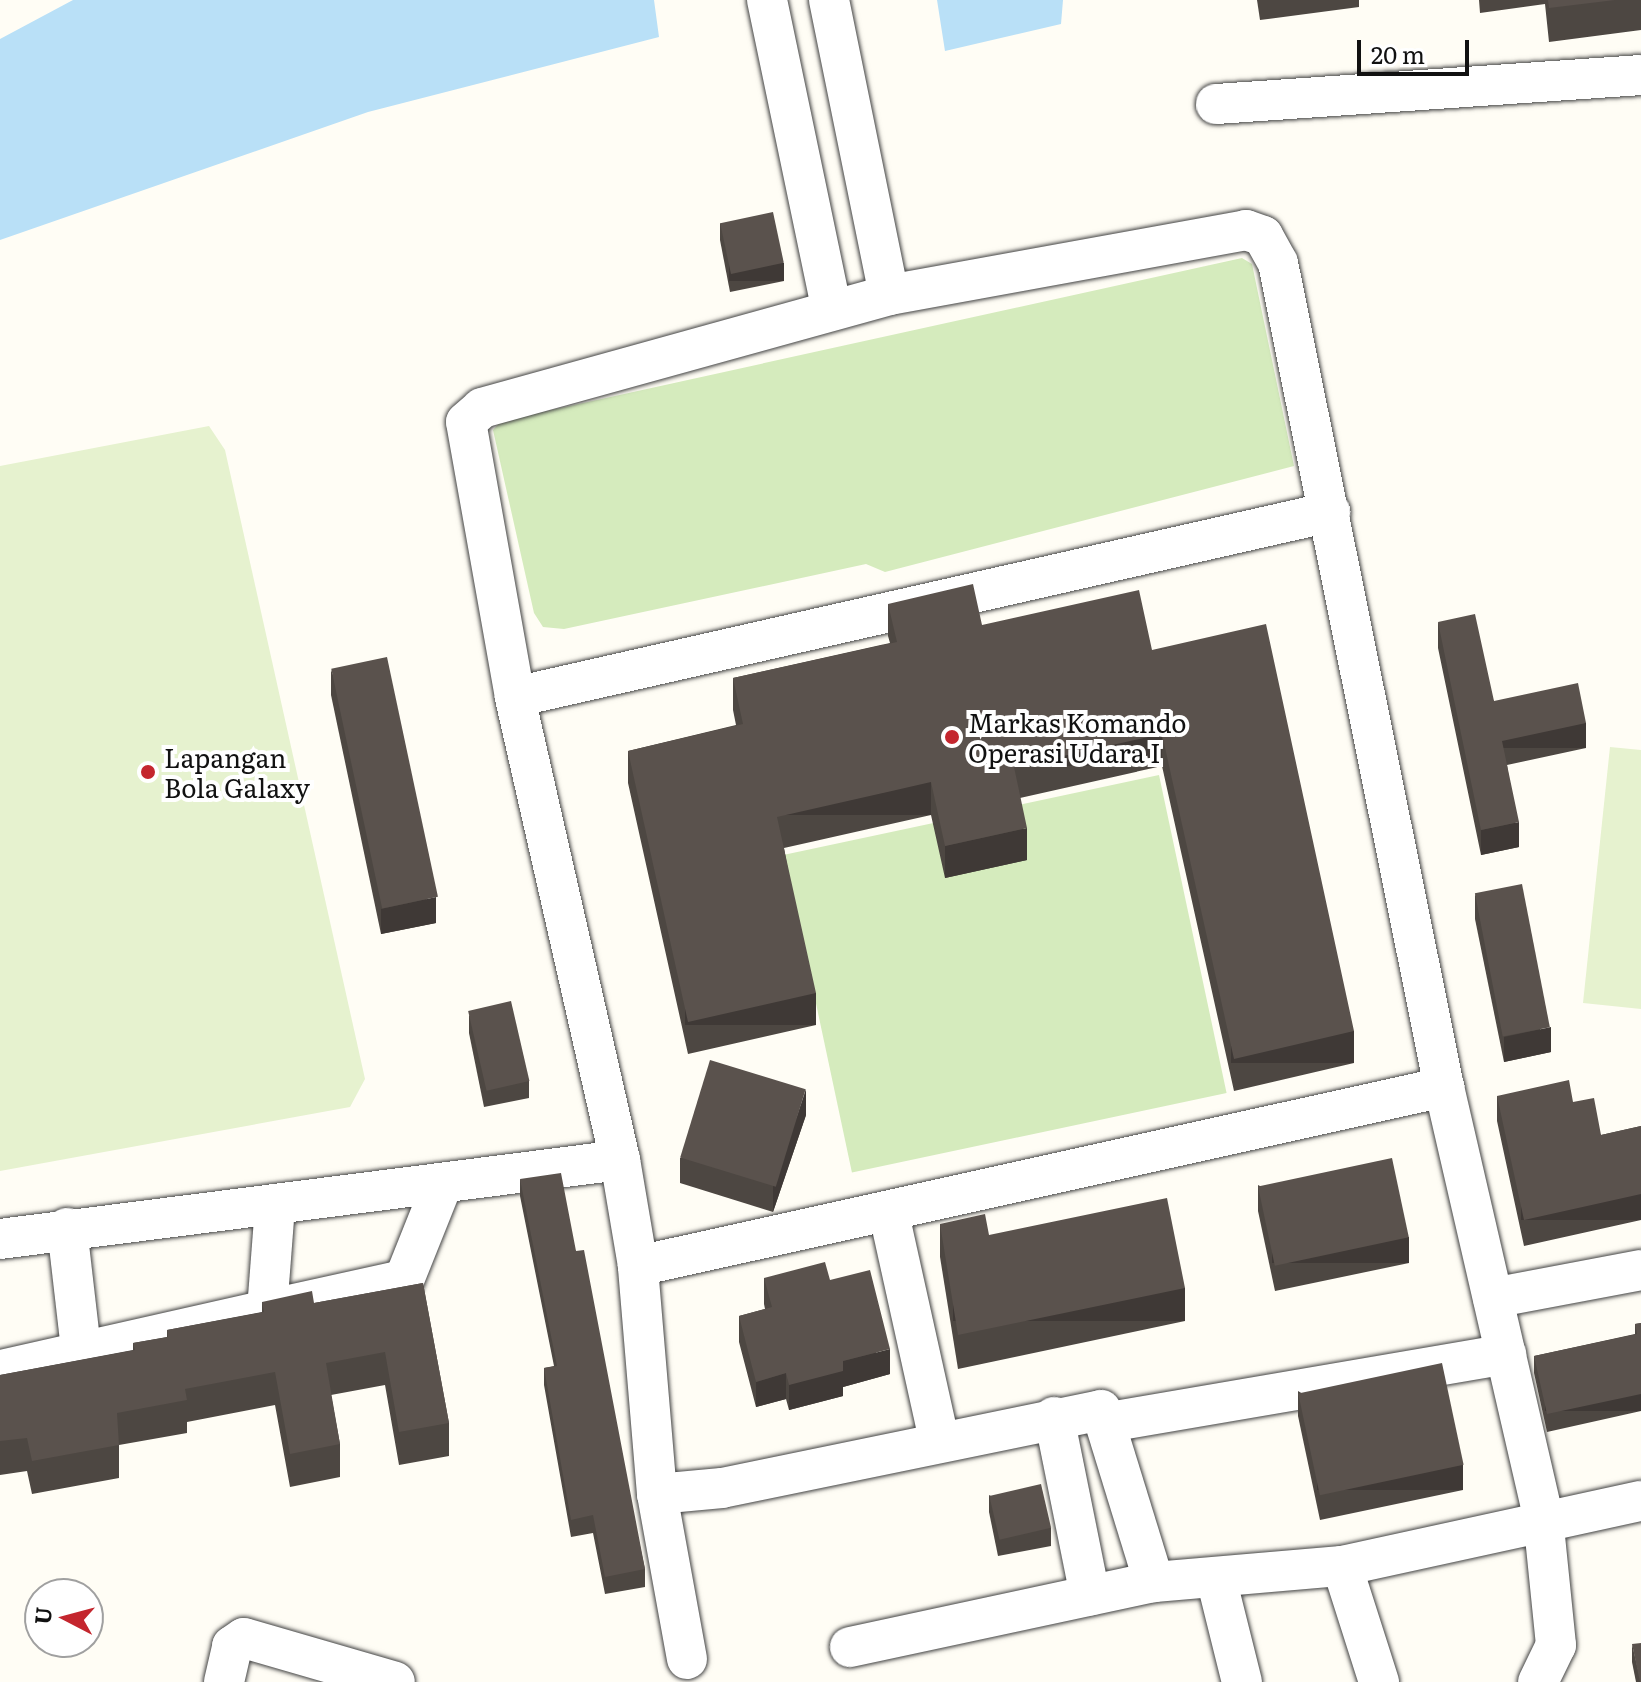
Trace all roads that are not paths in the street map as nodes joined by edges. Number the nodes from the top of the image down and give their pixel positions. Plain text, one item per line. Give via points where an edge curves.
1 (767, 0) edge
2 (829, 0) edge
3 (1641, 75) edge
4 (1216, 104) dead end
5 (889, 295) junction
6 (832, 310) junction
7 (1330, 512) junction
8 (515, 697) junction
9 (1444, 1087) junction
10 (620, 1160) junction
11 (442, 1185) junction
12 (275, 1205) junction
13 (889, 1214) junction
14 (67, 1228) junction
15 (0, 1239) edge
16 (638, 1266) junction
17 (1641, 1270) edge
18 (1493, 1298) junction
19 (267, 1310) junction
20 (81, 1349) junction
21 (1506, 1354) junction
22 (1, 1370) edge
23 (1054, 1417) junction
24 (1109, 1422) junction
25 (939, 1439) junction
26 (657, 1494) junction
27 (1641, 1501) edge
28 (1543, 1517) junction
29 (1342, 1566) junction
30 (1154, 1582) junction
31 (1217, 1582) junction
32 (1090, 1595) junction
33 (850, 1647) dead end
34 (687, 1659) dead end
35 (224, 1682) edge
36 (395, 1682) edge
37 (1242, 1682) edge
38 (1379, 1682) edge
39 (1538, 1682) edge

1 - 6 street
2 - 5 street
3 - 4 street
5 - 6 street
5 - 7 street via 1221,234 1263,236 1278,263
6 - 8 street via 471,413 468,436
7 - 8 street
7 - 9 street
8 - 10 street
9 - 13 street
9 - 18 street
10 - 11 street
10 - 16 street
11 - 12 street
11 - 19 street via 404,1280
12 - 14 street
12 - 19 street
13 - 16 street
13 - 25 street
14 - 15 street
14 - 20 street
16 - 26 street
17 - 18 street
18 - 21 street
19 - 20 street
20 - 22 street
21 - 24 street
21 - 28 street
23 - 24 street via 1101,1410
23 - 25 street
23 - 32 street
24 - 30 street
25 - 26 street via 722,1488
26 - 34 street
27 - 28 street
28 - 29 street
28 - 39 street via 1556,1645
29 - 31 street
29 - 38 street
30 - 31 street
30 - 32 street
31 - 37 street
32 - 33 street
35 - 36 street via 232,1646 244,1638

